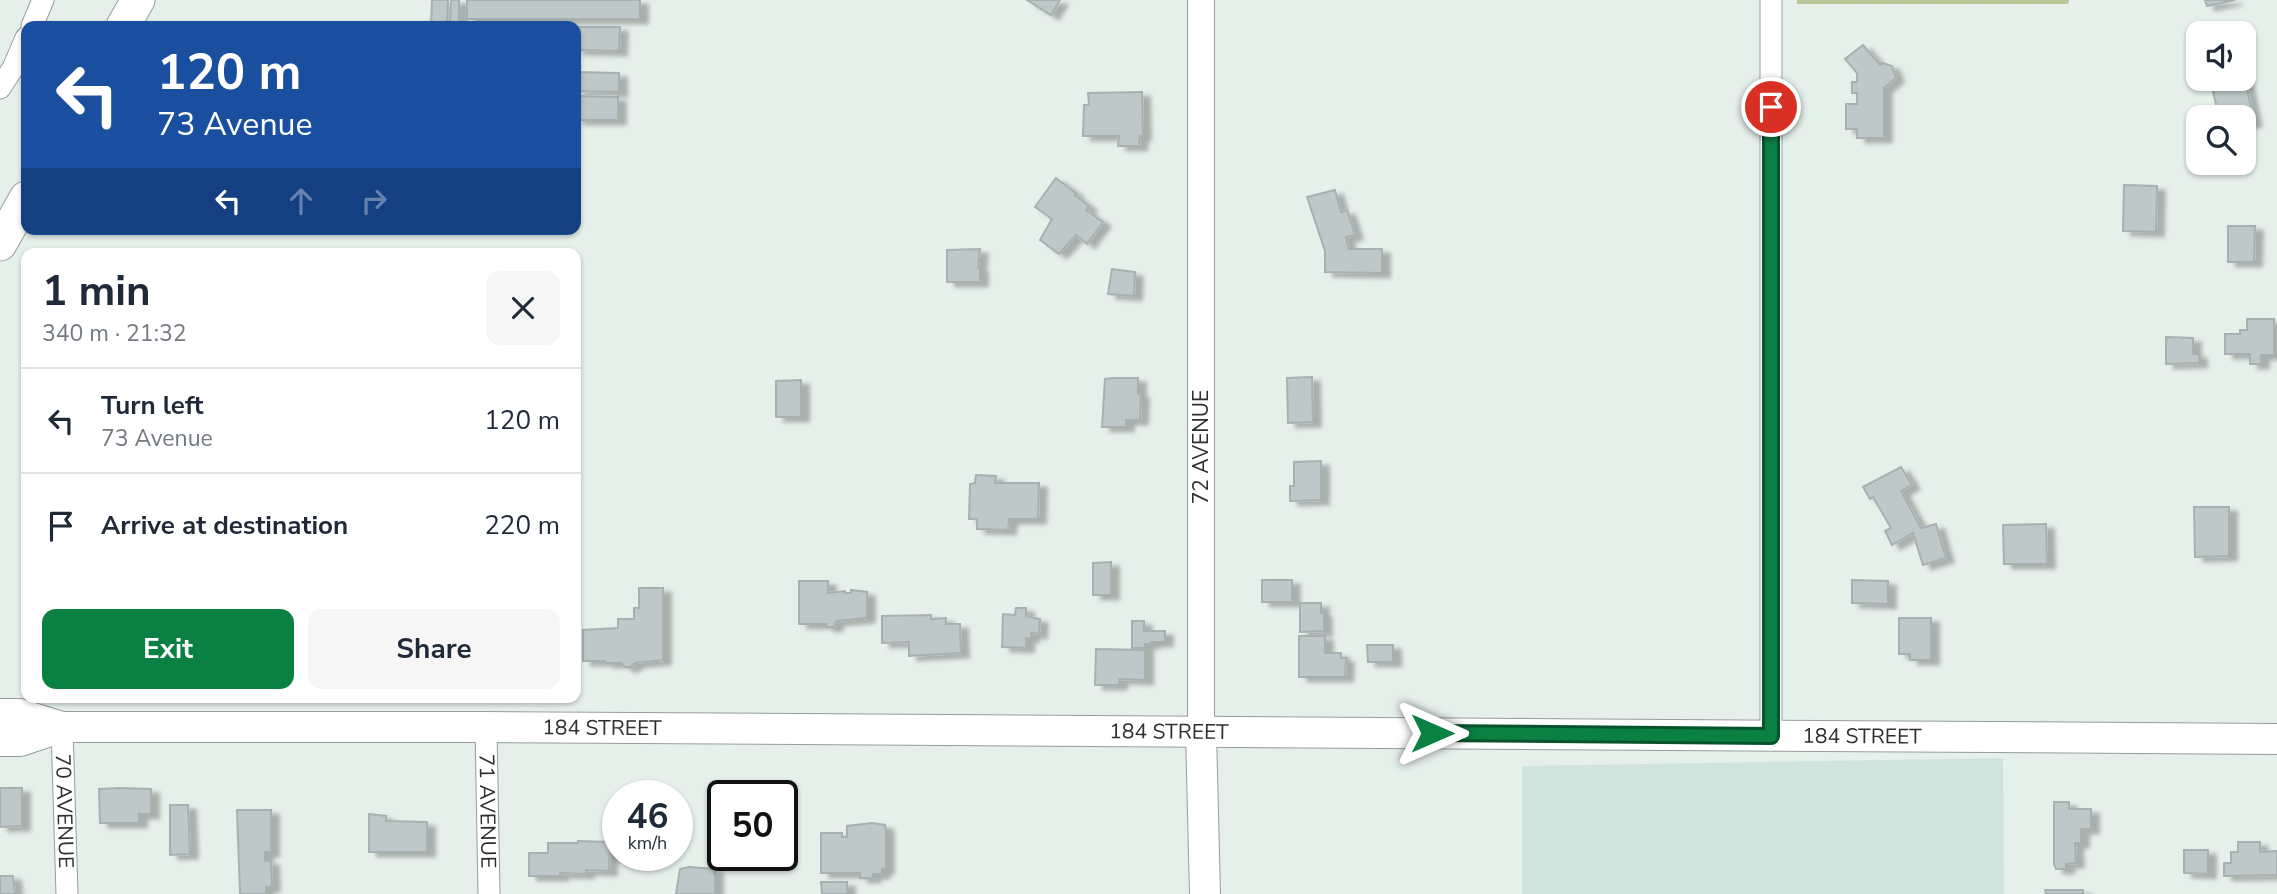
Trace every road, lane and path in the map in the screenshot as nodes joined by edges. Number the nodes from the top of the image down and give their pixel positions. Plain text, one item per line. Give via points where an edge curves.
1 (43, 0) edge
2 (138, 0) edge
3 (1201, 0) edge
4 (1771, 0) edge
5 (34, 21) edge
6 (126, 21) edge
7 (21, 50) edge
8 (0, 88) edge
9 (21, 207) edge
10 (0, 244) edge
11 (0, 714) edge
12 (62, 727) junction
13 (486, 727) junction
14 (1201, 731) junction
15 (1771, 736) junction
16 (2277, 739) edge
17 (0, 741) edge
18 (67, 894) edge
19 (489, 894) edge
20 (1205, 894) edge

1 - 5 street
2 - 6 main road
3 - 14 street, 72 AVENUE
4 - 15 street
7 - 8 street
9 - 10 main road
11 - 12 main road, 184 STREET via 20,714
12 - 13 main road, 184 STREET
12 - 17 main road, 184 STREET via 20,741
12 - 18 street, 70 AVENUE
13 - 14 main road, 184 STREET
13 - 19 street, 71 AVENUE
14 - 15 main road, 184 STREET
14 - 20 main road, 72 AVENUE
15 - 16 main road, 184 STREET

